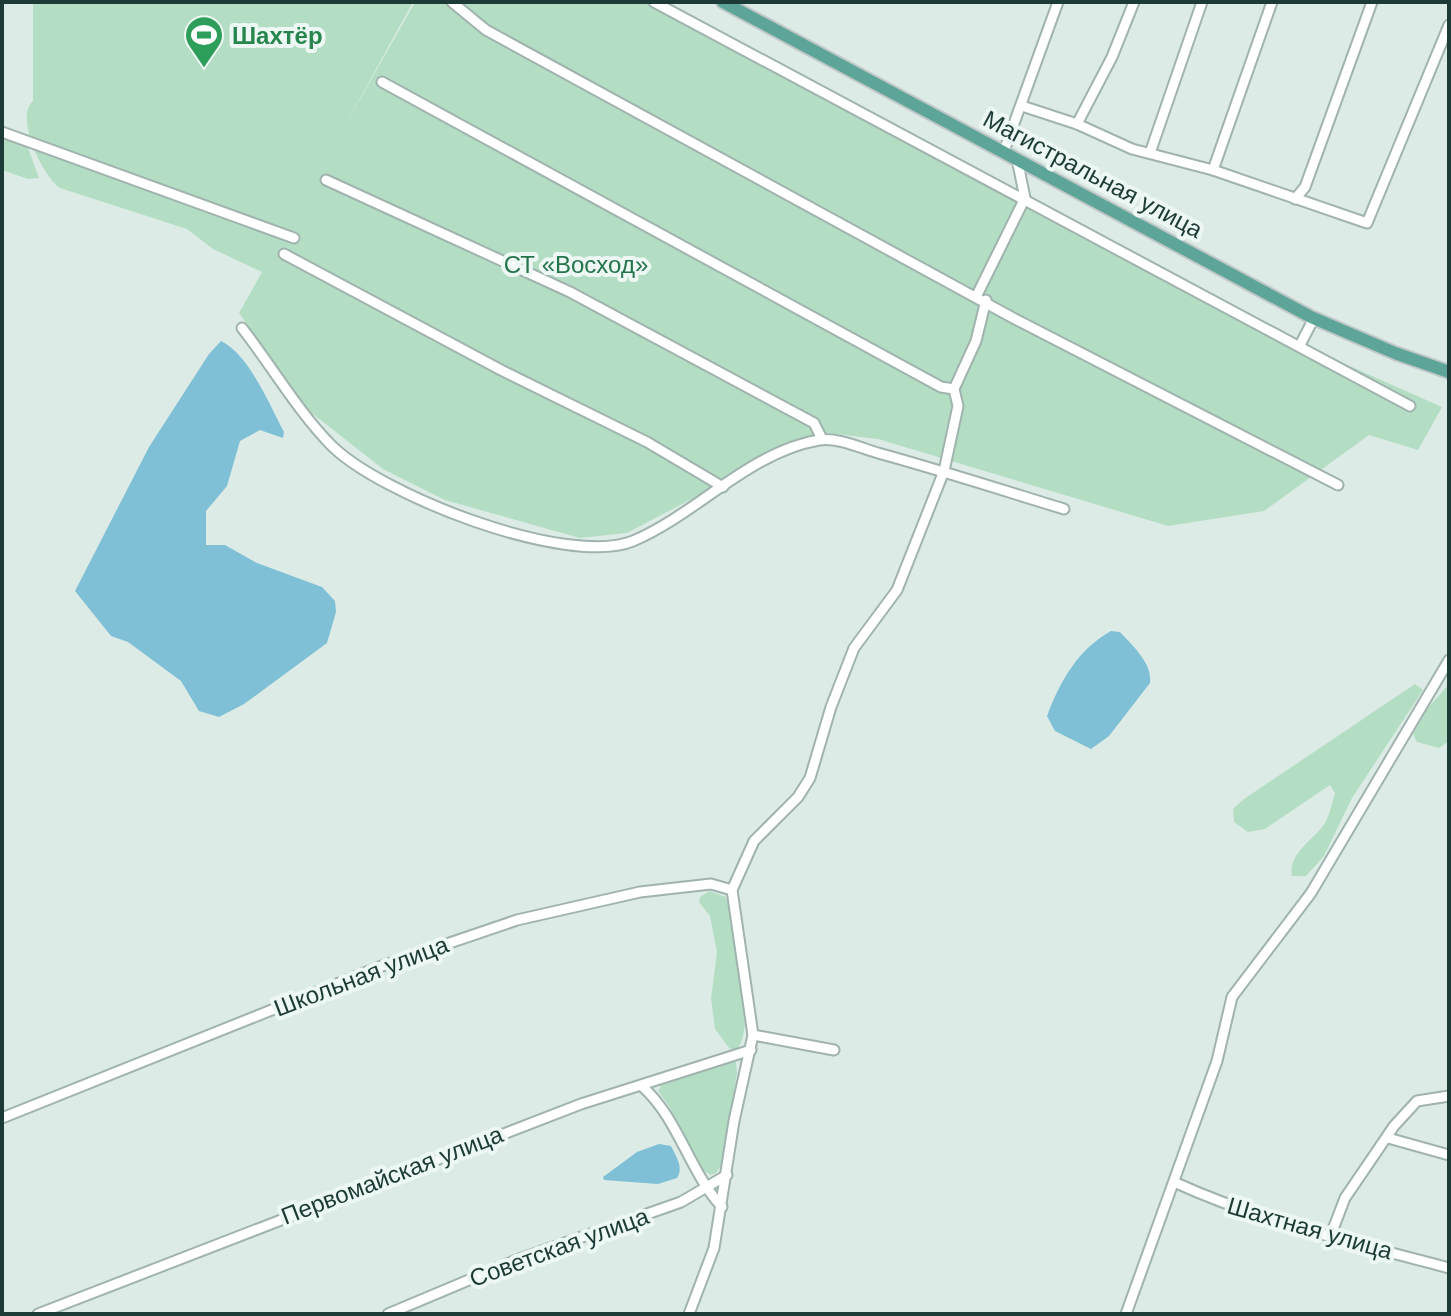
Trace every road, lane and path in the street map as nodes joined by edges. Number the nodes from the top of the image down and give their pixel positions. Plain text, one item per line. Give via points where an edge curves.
1 (452, 2) edge
2 (654, 2) edge
3 (723, 2) edge
4 (1058, 2) edge
5 (1134, 2) edge
6 (1202, 2) edge
7 (1272, 2) edge
8 (1372, 2) edge
9 (1449, 25) edge
10 (382, 82) dead end
11 (1022, 106) junction
12 (1077, 124) junction
13 (2, 132) edge
14 (1004, 151) junction
15 (1150, 153) junction
16 (1017, 157) junction
17 (1213, 170) junction
18 (326, 180) dead end
19 (1025, 198) junction
20 (1295, 199) junction
21 (294, 238) dead end
22 (284, 254) dead end
23 (981, 298) junction
24 (1314, 318) junction
25 (242, 328) dead end
26 (1300, 345) junction
27 (1449, 372) edge
28 (954, 389) junction
29 (1410, 406) dead end
30 (822, 439) junction
31 (944, 471) junction
32 (1338, 485) dead end
33 (723, 487) junction
34 (1064, 509) dead end
35 (1449, 660) edge
36 (732, 890) junction
37 (753, 1035) junction
38 (751, 1050) junction
39 (834, 1050) dead end
40 (643, 1087) junction
41 (1449, 1096) edge
42 (2, 1118) edge
43 (1388, 1138) junction
44 (1449, 1155) edge
45 (727, 1175) junction
46 (1174, 1182) junction
47 (705, 1188) junction
48 (722, 1207) junction
49 (1330, 1237) junction
50 (1449, 1268) edge
51 (38, 1314) edge
52 (388, 1314) edge
53 (689, 1314) edge
54 (1126, 1314) edge

1 - 23 street via 486,30
2 - 19 street
3 - 14 main road, Магистральная улица
4 - 11 street
5 - 12 street
6 - 15 street
7 - 17 street
8 - 20 street via 1305,187
9 - 20 street via 1367,223
10 - 28 street via 941,387
11 - 12 street
11 - 14 street
12 - 15 street
13 - 21 street
14 - 16 main road, Магистральная улица
15 - 17 street
16 - 19 street
16 - 24 main road, Магистральная улица
17 - 20 street
18 - 30 street via 570,292 814,423
19 - 23 street
19 - 26 street
22 - 33 street via 647,442
23 - 28 street via 976,341
23 - 32 street
24 - 26 street
24 - 27 main road, Магистральная улица
25 - 33 street via 330,444 374,478 484,524 591,547 629,542 667,525
26 - 29 street
28 - 31 street via 958,406
30 - 31 street
30 - 33 street via 767,460
31 - 34 street
31 - 36 street via 897,590 854,648 810,778 754,841
35 - 46 street via 1311,893 1232,997 1223,1043
36 - 37 street
36 - 42 street, Школьная улица via 711,884 640,892 517,920 379,967
37 - 38 street
37 - 39 street
38 - 40 street, Первомайская улица
38 - 45 street
40 - 47 street via 666,1113
40 - 51 street, Первомайская улица via 566,1109
41 - 43 street via 1417,1101
43 - 44 street
43 - 49 street via 1345,1198
45 - 47 street, Советская улица
45 - 48 street
46 - 49 street, Шахтная улица via 1215,1201
46 - 54 street
47 - 48 street
47 - 52 street, Советская улица via 681,1202 514,1261
48 - 53 street via 714,1248
49 - 50 street, Шахтная улица

